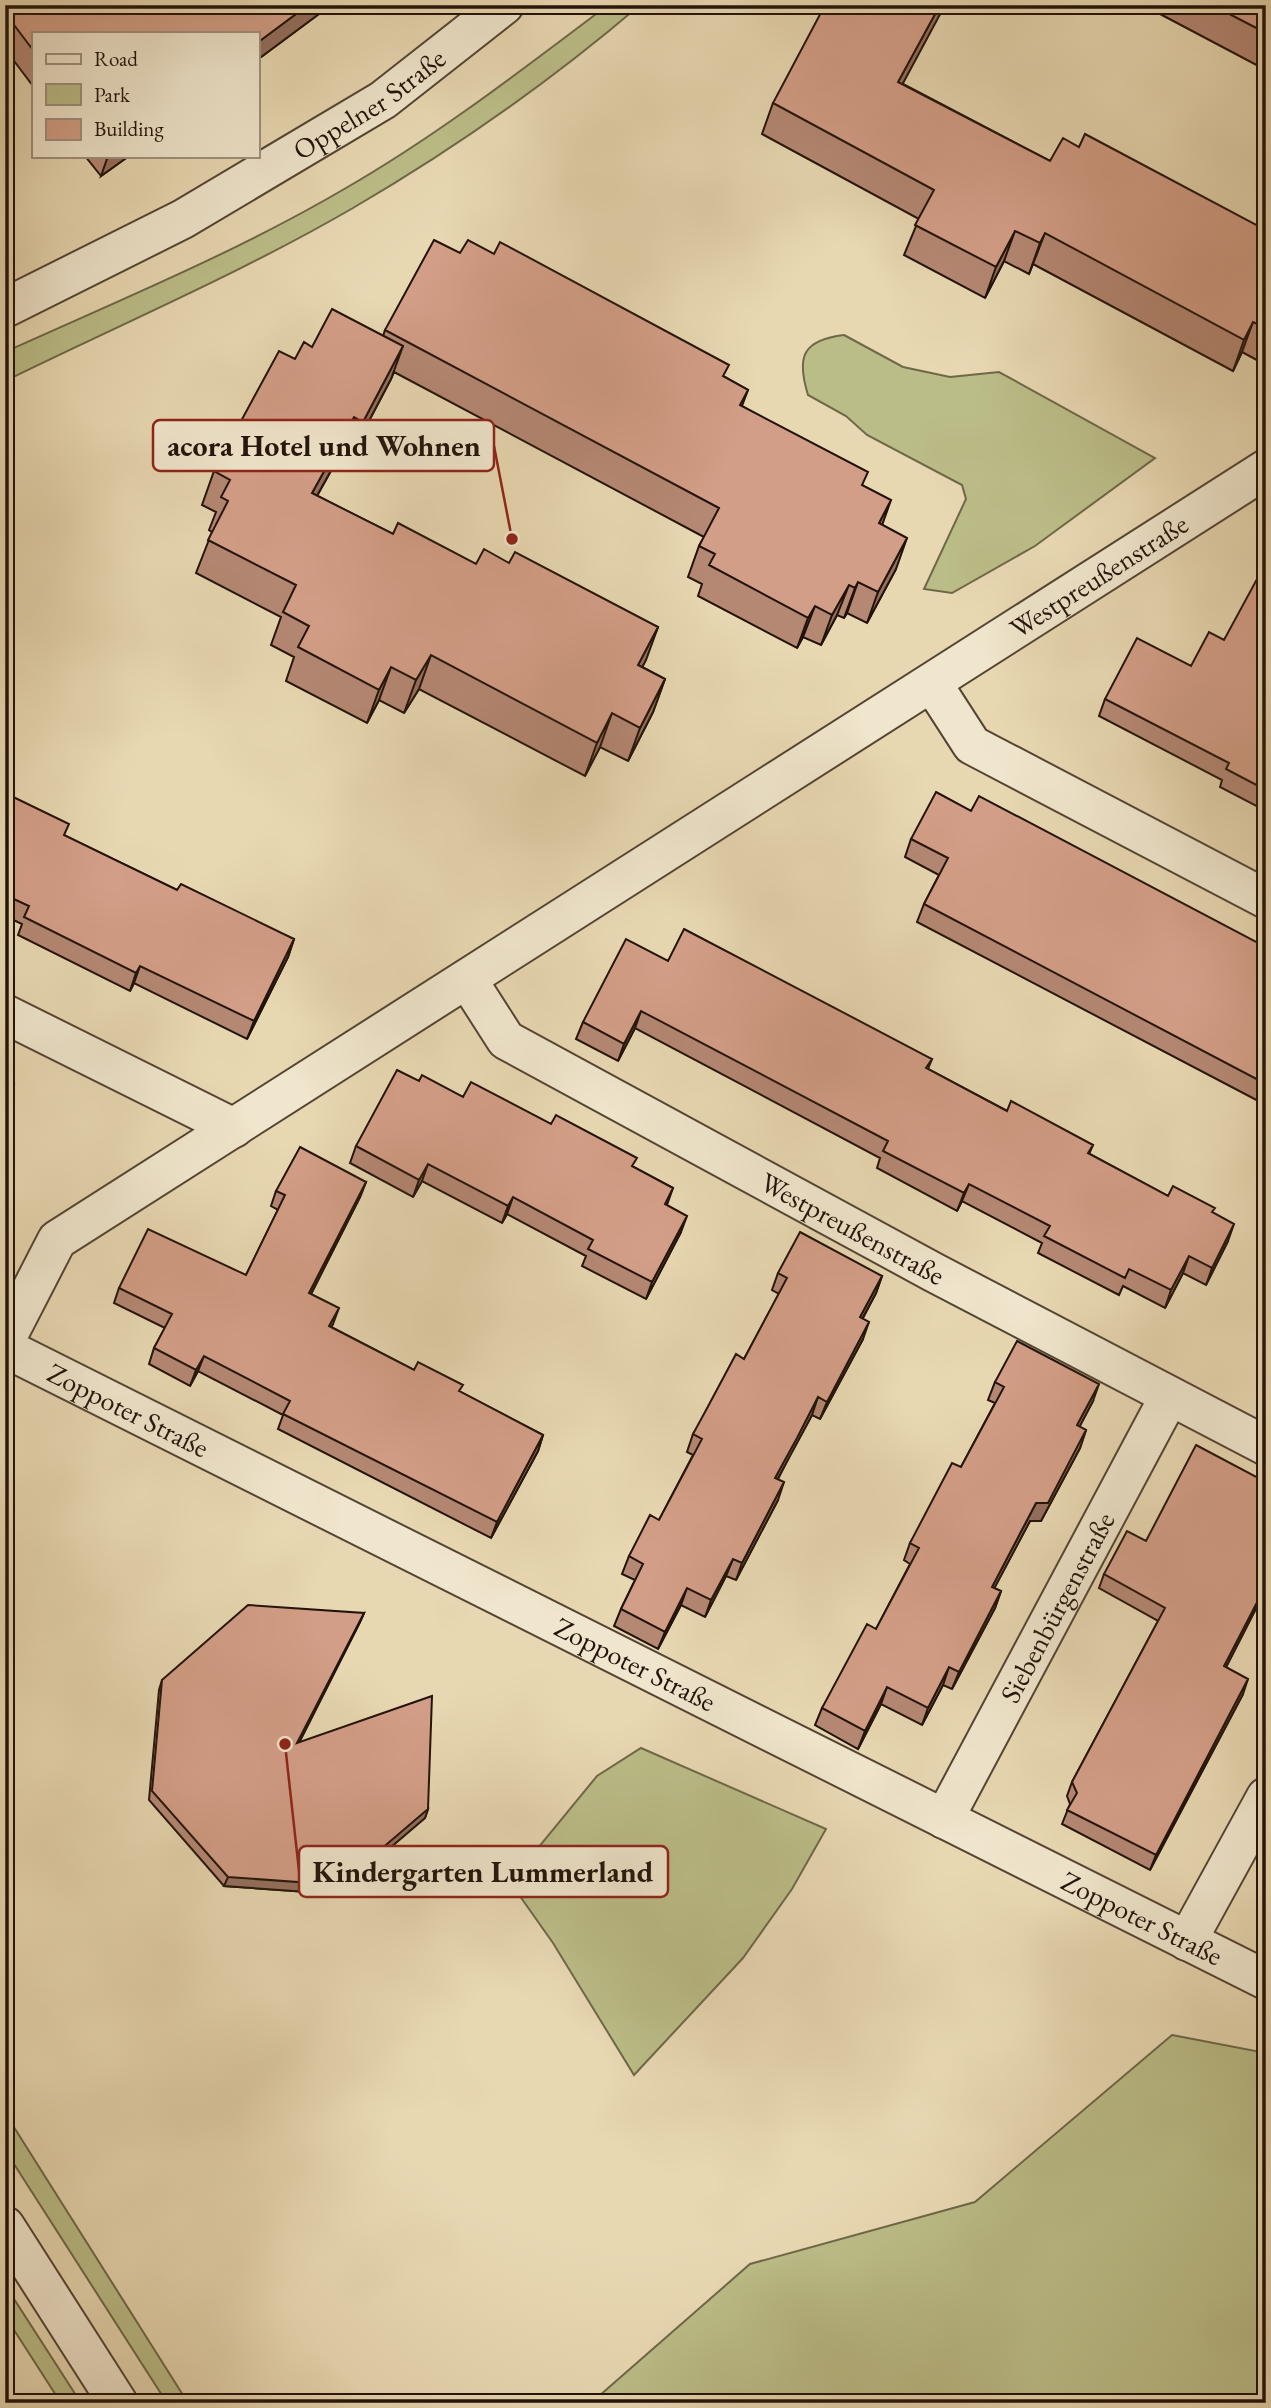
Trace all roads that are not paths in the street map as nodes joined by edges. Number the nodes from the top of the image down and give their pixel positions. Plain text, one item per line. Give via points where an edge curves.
1 (504, 5) edge
2 (5, 308) edge
3 (1266, 469) edge
4 (932, 683) junction
5 (1266, 899) edge
6 (467, 979) junction
7 (5, 1014) edge
8 (234, 1128) junction
9 (5, 1341) edge
10 (5, 1348) edge
11 (1169, 1397) junction
12 (1266, 1446) edge
13 (1266, 1797) edge
14 (944, 1819) junction
15 (1187, 1941) junction
16 (1266, 1980) edge
17 (5, 2226) edge
18 (118, 2403) edge

1 - 2 street, Oppelner Straße via 383,100 183,219
3 - 4 street, Westpreußenstraße
4 - 5 street via 972,745
4 - 6 street, Westpreußenstraße
6 - 8 street, Westpreußenstraße
6 - 11 street, Westpreußenstraße via 506,1041
7 - 8 street
8 - 9 street, Westpreußenstraße via 57,1240
10 - 14 street, Zoppoter Straße
11 - 12 street, Westpreußenstraße
11 - 14 street, Siebenbürgenstraße
13 - 15 street
14 - 15 street, Zoppoter Straße
15 - 16 street, Zoppoter Straße
17 - 18 street

